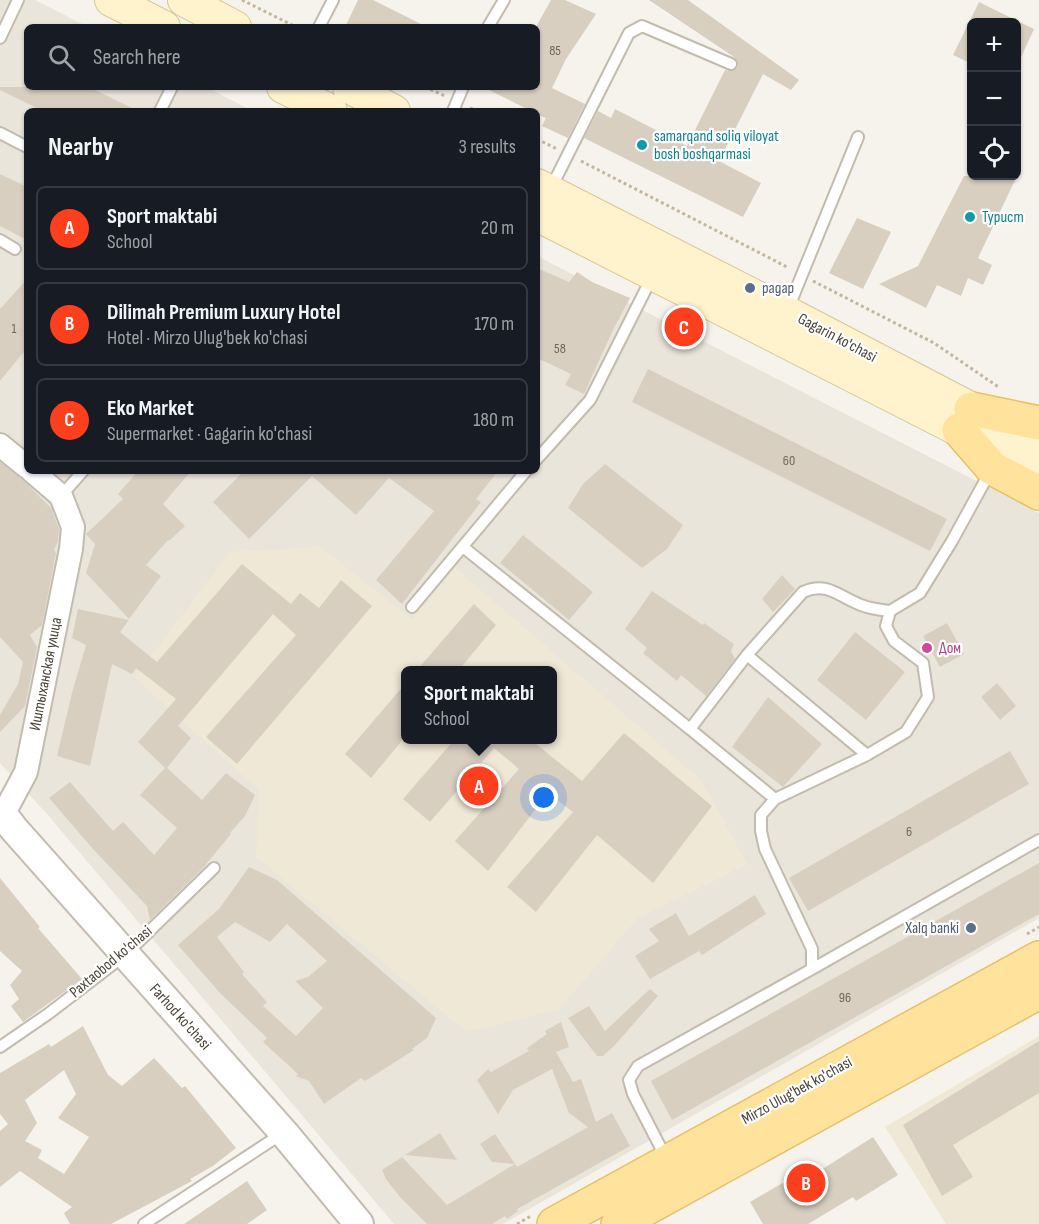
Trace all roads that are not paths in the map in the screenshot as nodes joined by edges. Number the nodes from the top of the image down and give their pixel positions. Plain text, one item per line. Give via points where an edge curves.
1 (18, 0) edge
2 (111, 0) edge
3 (184, 0) edge
4 (333, 0) edge
5 (504, 0) edge
6 (158, 24) edge
7 (229, 24) edge
8 (321, 24) edge
9 (490, 24) edge
10 (0, 38) edge
11 (731, 64) dead end
12 (170, 90) edge
13 (355, 90) edge
14 (461, 90) edge
15 (292, 95) edge
16 (162, 108) edge
17 (324, 108) edge
18 (388, 108) edge
19 (454, 108) edge
20 (0, 133) edge
21 (858, 137) dead end
22 (24, 145) edge
23 (541, 197) edge
24 (0, 240) edge
25 (15, 249) dead end
26 (653, 275) junction
27 (786, 312) junction
28 (965, 419) junction
29 (1039, 423) edge
30 (1039, 444) edge
31 (0, 445) edge
32 (540, 456) edge
33 (996, 460) junction
34 (24, 465) edge
35 (1039, 471) edge
36 (36, 474) edge
37 (80, 474) edge
38 (523, 474) edge
39 (1039, 493) edge
40 (62, 496) junction
41 (462, 547) junction
42 (412, 607) dead end
43 (890, 611) junction
44 (747, 655) junction
45 (690, 729) junction
46 (867, 754) junction
47 (775, 799) junction
48 (4, 824) edge
49 (1039, 840) edge
50 (214, 868) dead end
51 (125, 954) junction
52 (1039, 958) edge
53 (812, 969) junction
54 (1039, 992) edge
55 (0, 1047) edge
56 (284, 1133) junction
57 (669, 1162) junction
58 (144, 1224) edge
59 (359, 1224) edge
60 (554, 1224) edge
61 (618, 1224) edge

1 - 10 lane
2 - 6 main road
3 - 7 main road
4 - 8 lane
5 - 9 lane
11 - 23 lane via 642,26 629,33
12 - 16 lane
13 - 18 main road
14 - 19 lane
15 - 17 main road
20 - 22 lane
21 - 27 lane
23 - 26 main road, Gagarin ko'chasi
23 - 27 main road, Gagarin ko'chasi
24 - 25 lane
26 - 28 main road, Gagarin ko'chasi
26 - 32 lane via 590,400
27 - 28 main road, Gagarin ko'chasi
28 - 29 main road
28 - 30 main road, Gagarin ko'chasi
28 - 33 main road
31 - 34 street
33 - 35 main road
33 - 39 main road
33 - 43 lane via 920,593
36 - 40 street
37 - 40 lane
38 - 41 lane
40 - 48 street, Иштыханская улица via 73,527 72,549 26,772
41 - 42 lane
41 - 45 lane
43 - 44 lane via 861,605 826,588 815,587 803,592
43 - 46 lane via 886,626 894,641 923,663 928,697 906,732
44 - 45 lane
44 - 46 lane
45 - 47 lane
46 - 47 lane
47 - 53 lane via 761,815 761,831 765,849 812,949
48 - 51 street, Farhod ko'chasi
49 - 53 lane
50 - 51 lane, Paxtaobod ko'chasi
51 - 55 lane, Paxtaobod ko'chasi
51 - 56 street, Farhod ko'chasi
52 - 57 main road, Mirzo Ulug'bek ko'chasi
53 - 57 lane via 638,1066 629,1080 633,1094
54 - 61 main road, Mirzo Ulug'bek ko'chasi
56 - 58 lane
56 - 59 street, Farhod ko'chasi
57 - 60 main road, Mirzo Ulug'bek ko'chasi

